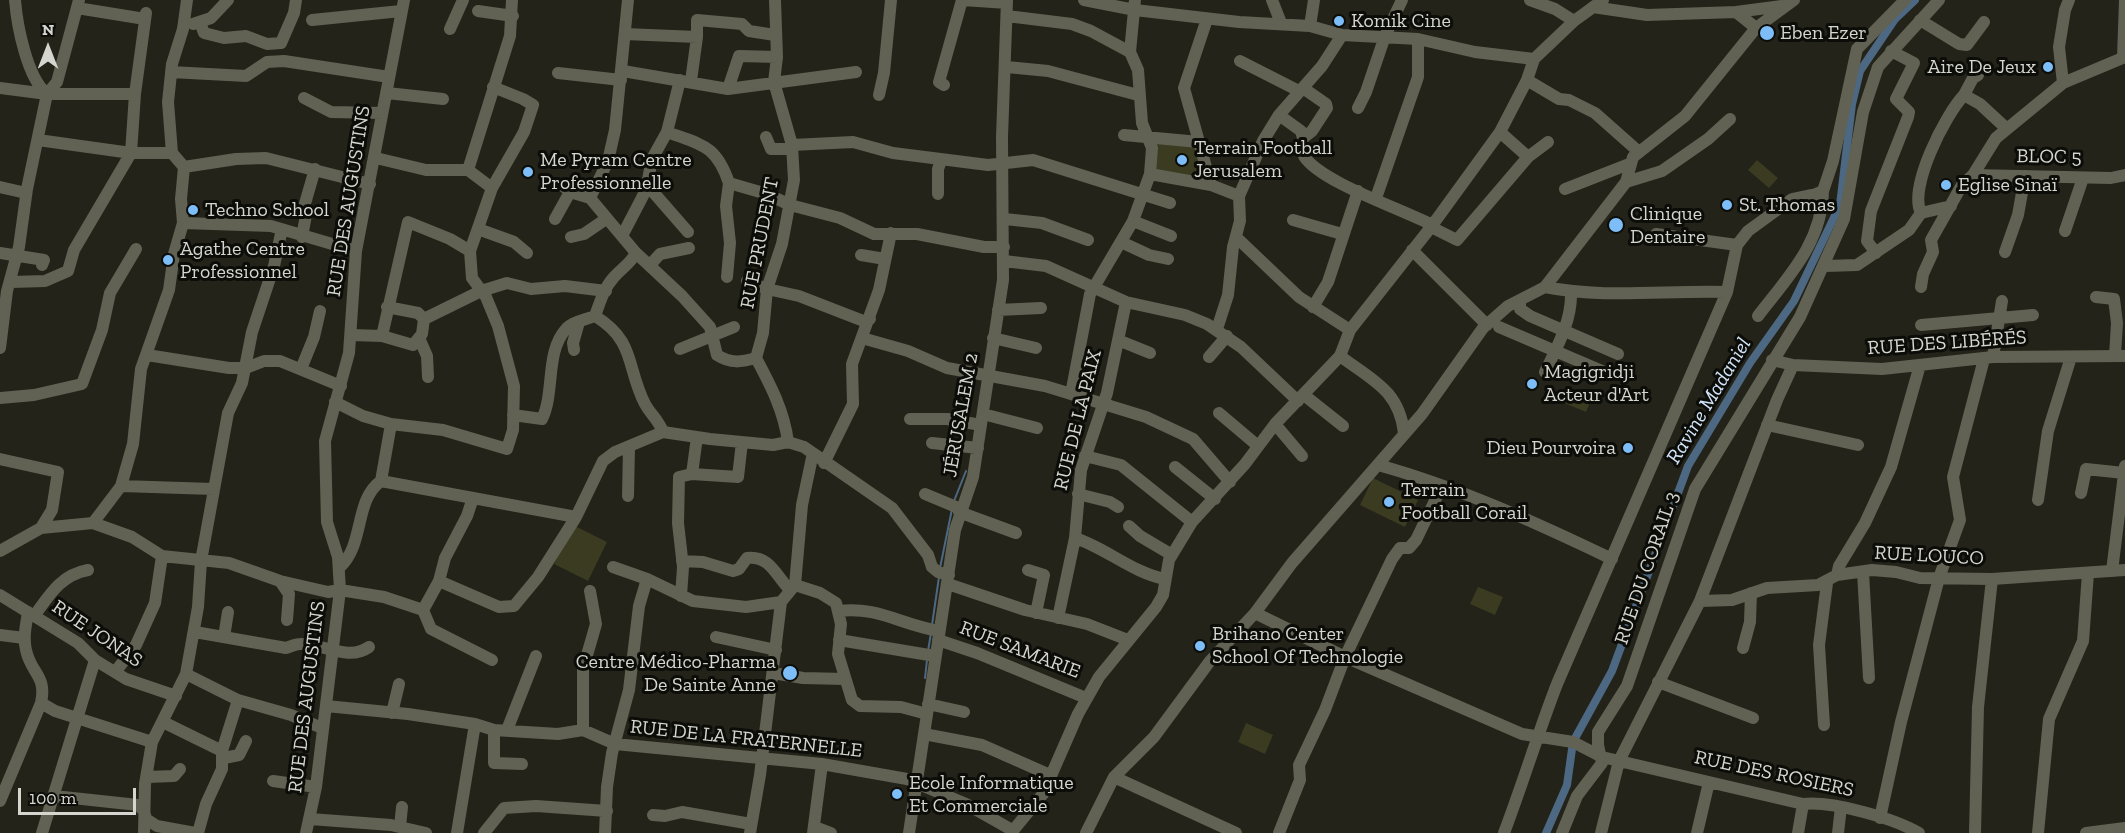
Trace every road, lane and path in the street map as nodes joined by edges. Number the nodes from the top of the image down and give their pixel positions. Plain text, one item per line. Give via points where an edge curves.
1 (15, 0) edge
2 (187, 0) edge
3 (228, 0) edge
4 (296, 0) edge
5 (463, 0) edge
6 (512, 0) edge
7 (628, 0) edge
8 (775, 0) edge
9 (891, 0) edge
10 (962, 0) edge
11 (1084, 0) edge
12 (1272, 0) edge
13 (1314, 0) edge
14 (1402, 0) edge
15 (1530, 0) edge
16 (1905, 0) edge
17 (1939, 0) edge
18 (2069, 0) edge
19 (2125, 0) edge
20 (1598, 3) edge
21 (1789, 3) edge
22 (78, 4) edge
23 (1135, 5) edge
24 (403, 6) edge
25 (1007, 6) edge
26 (478, 11) dead end
27 (1736, 12) junction
28 (513, 16) junction
29 (1207, 19) junction
30 (312, 20) dead end
31 (1920, 20) junction
32 (1574, 21) junction
33 (200, 22) junction
34 (1984, 22) dead end
35 (1281, 23) junction
36 (1310, 26) junction
37 (184, 27) junction
38 (1756, 28) junction
39 (450, 29) dead end
40 (625, 34) junction
41 (775, 34) junction
42 (1342, 35) junction
43 (1385, 36) junction
44 (697, 37) junction
45 (1418, 39) junction
46 (1891, 51) junction
47 (1130, 52) junction
48 (777, 57) junction
49 (2124, 57) edge
50 (1534, 59) junction
51 (1240, 61) dead end
52 (1007, 67) junction
53 (171, 72) junction
54 (856, 72) dead end
55 (558, 73) dead end
56 (622, 75) junction
57 (1978, 75) dead end
58 (389, 77) junction
59 (685, 80) junction
60 (1527, 80) junction
61 (774, 82) junction
62 (2063, 83) junction
63 (944, 85) dead end
64 (493, 87) junction
65 (0, 88) edge
66 (728, 89) junction
67 (1301, 89) junction
68 (387, 93) junction
69 (47, 94) junction
70 (135, 94) junction
71 (879, 95) dead end
72 (1138, 95) junction
73 (1964, 95) junction
74 (304, 98) dead end
75 (443, 99) dead end
76 (1358, 108) dead end
77 (382, 113) junction
78 (1279, 115) junction
79 (1730, 119) dead end
80 (2007, 129) junction
81 (667, 132) junction
82 (1500, 132) junction
83 (1124, 135) dead end
84 (1149, 136) junction
85 (766, 137) dead end
86 (1304, 138) junction
87 (38, 140) junction
88 (1199, 142) junction
89 (1548, 142) dead end
90 (792, 145) junction
91 (1639, 152) junction
92 (131, 153) junction
93 (172, 153) junction
94 (1528, 157) junction
95 (376, 158) junction
96 (941, 161) junction
97 (1003, 164) junction
98 (1629, 164) junction
99 (184, 166) junction
100 (315, 169) junction
101 (468, 170) junction
102 (1150, 174) junction
103 (2125, 175) edge
104 (1973, 176) junction
105 (2025, 176) junction
106 (2083, 177) junction
107 (1626, 182) junction
108 (370, 183) junction
109 (729, 183) junction
110 (1211, 184) junction
111 (647, 185) junction
112 (0, 187) edge
113 (492, 188) junction
114 (1565, 189) dead end
115 (1358, 191) junction
116 (26, 193) junction
117 (1817, 193) junction
118 (938, 194) dead end
119 (1144, 196) junction
120 (1239, 196) junction
121 (590, 198) junction
122 (1376, 198) junction
123 (1170, 203) dead end
124 (1792, 204) dead end
125 (790, 205) junction
126 (1951, 206) junction
127 (1921, 213) junction
128 (555, 219) dead end
129 (606, 219) junction
130 (1005, 219) junction
131 (1293, 220) dead end
132 (1133, 221) junction
133 (183, 223) junction
134 (1432, 226) junction
135 (282, 229) junction
136 (478, 230) junction
137 (2065, 231) dead end
138 (688, 232) dead end
139 (891, 233) junction
140 (1342, 234) junction
141 (1656, 234) dead end
142 (622, 236) junction
143 (1170, 236) dead end
144 (302, 237) junction
145 (571, 237) dead end
146 (1236, 237) junction
147 (1088, 240) dead end
148 (1121, 242) junction
149 (1737, 245) junction
150 (1004, 247) junction
151 (689, 248) dead end
152 (136, 249) dead end
153 (1412, 250) junction
154 (356, 251) junction
155 (470, 251) junction
156 (2005, 252) dead end
157 (0, 253) edge
158 (527, 253) dead end
159 (636, 253) junction
160 (1876, 253) junction
161 (17, 255) junction
162 (861, 255) dead end
163 (885, 259) junction
164 (1168, 259) dead end
165 (1004, 261) junction
166 (42, 265) dead end
167 (650, 265) junction
168 (1825, 266) junction
169 (727, 277) dead end
170 (747, 281) dead end
171 (11, 282) junction
172 (1095, 286) junction
173 (1545, 287) junction
174 (1921, 287) dead end
175 (767, 289) junction
176 (481, 291) junction
177 (606, 291) junction
178 (1571, 292) junction
179 (1727, 292) junction
180 (2096, 297) dead end
181 (1520, 300) junction
182 (2002, 302) dead end
183 (1126, 303) junction
184 (387, 307) junction
185 (1313, 307) junction
186 (1041, 308) dead end
187 (998, 310) junction
188 (320, 311) dead end
189 (2032, 315) dead end
190 (596, 316) junction
191 (1758, 316) dead end
192 (2000, 317) junction
193 (424, 319) junction
194 (870, 319) junction
195 (579, 322) junction
196 (1921, 325) dead end
197 (1493, 326) junction
198 (734, 327) dead end
199 (1350, 330) junction
200 (1564, 330) junction
201 (1222, 333) junction
202 (351, 335) junction
203 (382, 336) junction
204 (713, 336) junction
205 (419, 338) junction
206 (862, 338) junction
207 (993, 338) junction
208 (1118, 340) junction
209 (0, 348) edge
210 (1036, 348) dead end
211 (680, 349) dead end
212 (574, 350) dead end
213 (1556, 350) junction
214 (1150, 353) dead end
215 (1618, 354) dead end
216 (147, 355) junction
217 (1340, 356) junction
218 (2120, 356) edge
219 (1209, 357) dead end
220 (2071, 357) junction
221 (756, 358) junction
222 (1989, 358) junction
223 (1772, 360) junction
224 (1793, 365) junction
225 (1920, 365) junction
226 (246, 368) junction
227 (301, 369) junction
228 (1545, 372) dead end
229 (1609, 374) dead end
230 (428, 376) dead end
231 (990, 378) junction
232 (341, 386) junction
233 (1071, 393) junction
234 (0, 398) edge
235 (1301, 398) junction
236 (335, 402) junction
237 (1103, 405) junction
238 (1219, 413) dead end
239 (513, 415) junction
240 (910, 419) dead end
241 (982, 419) junction
242 (391, 424) junction
243 (1275, 424) junction
244 (1767, 425) junction
245 (1343, 426) dead end
246 (1037, 428) dead end
247 (663, 432) junction
248 (1404, 433) junction
249 (697, 437) junction
250 (742, 442) junction
251 (788, 442) junction
252 (932, 443) dead end
253 (1858, 445) dead end
254 (1258, 446) junction
255 (629, 447) junction
256 (978, 448) junction
257 (813, 453) junction
258 (1085, 456) junction
259 (1302, 456) dead end
260 (0, 459) edge
261 (824, 463) junction
262 (1378, 465) junction
263 (1175, 467) dead end
264 (2124, 469) edge
265 (692, 474) junction
266 (381, 481) junction
267 (1230, 482) junction
268 (121, 486) junction
269 (1442, 486) junction
270 (213, 489) junction
271 (2081, 493) dead end
272 (925, 494) dead end
273 (1078, 494) junction
274 (628, 496) dead end
275 (473, 498) junction
276 (1215, 498) junction
277 (2038, 500) dead end
278 (1118, 507) dead end
279 (960, 511) junction
280 (576, 517) junction
281 (1192, 522) junction
282 (93, 523) junction
283 (1129, 526) dead end
284 (41, 528) junction
285 (1016, 533) dead end
286 (1075, 538) junction
287 (0, 552) edge
288 (1172, 555) junction
289 (162, 556) junction
290 (1612, 559) junction
291 (201, 561) junction
292 (682, 561) junction
293 (340, 567) junction
294 (613, 567) dead end
295 (88, 570) dead end
296 (1028, 570) dead end
297 (2125, 570) edge
298 (2112, 571) junction
299 (1863, 572) junction
300 (2088, 573) junction
301 (1837, 574) junction
302 (945, 576) junction
303 (1939, 578) junction
304 (647, 579) junction
305 (1165, 579) junction
306 (1992, 579) junction
307 (280, 581) junction
308 (439, 581) junction
309 (1827, 583) junction
310 (793, 587) junction
311 (340, 590) junction
312 (590, 591) dead end
313 (1751, 592) junction
314 (0, 595) edge
315 (681, 596) junction
316 (1700, 601) junction
317 (781, 602) junction
318 (423, 610) junction
319 (839, 611) junction
320 (228, 612) dead end
321 (1255, 612) junction
322 (1036, 613) junction
323 (32, 614) junction
324 (1058, 618) junction
325 (287, 620) dead end
326 (195, 632) junction
327 (0, 635) edge
328 (938, 635) junction
329 (224, 637) junction
330 (716, 637) dead end
331 (24, 638) junction
332 (839, 640) junction
333 (1128, 640) junction
334 (369, 647) dead end
335 (1743, 648) dead end
336 (776, 650) junction
337 (331, 651) junction
338 (536, 656) dead end
339 (935, 656) junction
340 (1345, 657) junction
341 (95, 660) junction
342 (492, 660) dead end
343 (116, 671) junction
344 (773, 673) junction
345 (186, 674) junction
346 (1869, 678) dead end
347 (844, 679) junction
348 (1659, 682) junction
349 (399, 684) dead end
350 (176, 696) junction
351 (1086, 698) junction
352 (238, 700) junction
353 (40, 703) junction
354 (326, 706) junction
355 (928, 709) junction
356 (964, 712) dead end
357 (392, 713) junction
358 (1754, 717) dead end
359 (78, 718) junction
360 (163, 722) junction
361 (475, 724) junction
362 (1824, 725) dead end
363 (322, 728) junction
364 (500, 730) junction
365 (583, 730) junction
366 (924, 734) junction
367 (1536, 737) junction
368 (246, 741) dead end
369 (152, 742) junction
370 (615, 744) junction
371 (223, 754) junction
372 (1602, 757) junction
373 (762, 758) junction
374 (1619, 761) junction
375 (522, 764) dead end
376 (822, 764) junction
377 (180, 769) dead end
378 (1050, 775) junction
379 (147, 777) junction
380 (1113, 777) junction
381 (273, 781) dead end
382 (1709, 782) junction
383 (917, 784) junction
384 (316, 787) junction
385 (54, 796) junction
386 (0, 801) edge
387 (1803, 804) junction
388 (402, 807) dead end
389 (1841, 807) junction
390 (607, 811) junction
391 (653, 814) dead end
392 (1880, 818) junction
393 (146, 819) junction
394 (310, 819) junction
395 (400, 827) junction
396 (2125, 828) edge
397 (751, 829) edge
398 (814, 830) edge
399 (1012, 831) edge
400 (42, 833) edge
401 (144, 833) edge
402 (197, 833) edge
403 (306, 833) edge
404 (426, 833) edge
405 (457, 833) edge
406 (484, 833) edge
407 (605, 833) edge
408 (831, 833) edge
409 (909, 833) edge
410 (1086, 833) edge
411 (1236, 833) edge
412 (1279, 833) edge
413 (1504, 833) edge
414 (1562, 833) edge
415 (1601, 833) edge
416 (1697, 833) edge
417 (1798, 833) edge
418 (1838, 833) edge
419 (1919, 833) edge
420 (1975, 833) edge
421 (2038, 833) edge
422 (2086, 833) edge

1 - 69 street via 24,47 39,88
2 - 37 street
3 - 33 street via 211,18
4 - 33 street via 281,43 204,33
5 - 39 street
6 - 28 street
7 - 40 street
8 - 41 street
9 - 71 street
10 - 25 street
10 - 63 street via 939,82
11 - 23 street
12 - 35 street
13 - 36 street
14 - 43 street
15 - 32 street
16 - 117 street via 1857,49 1833,161
17 - 31 street, RUE DU CORAIL 3
18 - 62 street via 2059,47
19 - 49 street
20 - 27 street via 1647,15
20 - 32 street
21 - 27 street
21 - 38 street
22 - 69 street via 57,82
22 - 70 street via 145,16
23 - 29 street
23 - 47 street
24 - 30 street
24 - 58 street, RUE DES AUGUSTINS
25 - 47 street via 1091,31
25 - 52 street, JÉRUSALEM 2
26 - 28 street
27 - 38 street
28 - 64 street
29 - 35 street
29 - 88 street via 1184,88
31 - 34 street via 1967,45
31 - 46 street, RUE DU CORAIL 3
32 - 50 street
33 - 37 street
35 - 36 street
36 - 42 street
37 - 53 street
38 - 91 street via 1685,116
40 - 44 street
40 - 56 street
41 - 44 street via 749,31 742,24 697,20
41 - 48 street
42 - 43 street
42 - 67 street
43 - 45 street
43 - 76 street
44 - 59 street
45 - 50 street via 1475,52
45 - 122 street via 1418,76
46 - 160 street via 1914,63 1896,101 1909,112 1908,117 1871,211 1867,241
46 - 168 street, RUE DU CORAIL 3 via 1878,67 1869,90 1850,198
47 - 72 street via 1138,70
48 - 61 street
48 - 66 street via 739,56
49 - 62 street
50 - 60 street
51 - 67 street
52 - 72 street via 1048,71
52 - 97 street, JÉRUSALEM 2
53 - 58 street via 246,76 267,62 284,61
53 - 93 street via 168,102
54 - 61 street
55 - 56 street
56 - 59 street
56 - 121 street via 608,161
57 - 73 street
58 - 68 street, RUE DES AUGUSTINS
59 - 66 street
59 - 81 street
60 - 82 street
60 - 91 street via 1559,99 1595,113
61 - 66 street
61 - 90 street, RUE PRUDENT
62 - 80 street
64 - 101 street
64 - 113 street via 533,105 524,132
65 - 69 street
67 - 78 street
67 - 86 street via 1327,108
68 - 75 street
68 - 77 street, RUE DES AUGUSTINS
69 - 70 street
69 - 87 street
70 - 92 street
72 - 84 street via 1142,123
73 - 80 street
73 - 127 street via 1944,120 1920,184 1917,205
74 - 77 street via 331,112
77 - 95 street, RUE DES AUGUSTINS
78 - 86 street via 1301,131
78 - 120 street
79 - 107 street via 1662,171
80 - 104 street via 1987,150
81 - 109 street via 709,147 724,167
81 - 111 street via 652,159
82 - 94 street
82 - 134 street
83 - 84 street
84 - 88 street
84 - 102 street
85 - 90 street via 771,149 788,149
86 - 115 street via 1304,157
87 - 92 street
87 - 116 street
88 - 110 street
89 - 94 street
90 - 96 street via 853,142
90 - 125 street, RUE PRUDENT via 794,180
91 - 98 street
92 - 93 street
92 - 171 street via 74,250 68,271 45,281
93 - 99 street
94 - 134 street via 1457,240
95 - 101 street via 426,170
95 - 108 street, RUE DES AUGUSTINS
96 - 97 street
96 - 118 street
97 - 119 street via 1033,160
97 - 130 street, JÉRUSALEM 2
98 - 107 street
98 - 114 street
99 - 100 street via 266,158
99 - 133 street
100 - 108 street
100 - 144 street via 304,207
101 - 113 street
102 - 110 street
102 - 119 street
103 - 106 street, BLOC 5
104 - 105 street, BLOC 5
104 - 126 street via 1962,185
105 - 106 street, BLOC 5
105 - 156 street via 2018,215
106 - 137 street
107 - 173 street
108 - 154 street, RUE DES AUGUSTINS
109 - 125 street
109 - 169 street
110 - 120 street
111 - 138 street
111 - 142 street
112 - 116 street
113 - 136 street
115 - 122 street
115 - 140 street
116 - 161 street
117 - 124 street
117 - 149 street via 1792,199 1748,231
117 - 191 street via 1819,226 1806,254
119 - 123 street
119 - 132 street
120 - 146 street
121 - 128 street via 566,189
121 - 129 street
122 - 134 street
125 - 139 street via 840,218 874,234
125 - 175 street, RUE PRUDENT
126 - 127 street
126 - 174 street via 1931,240 1933,252
127 - 160 street via 1909,230
129 - 142 street
129 - 145 street via 584,234
130 - 147 street via 1042,223
130 - 150 street, JÉRUSALEM 2
131 - 140 street
132 - 143 street
132 - 148 street
133 - 135 street
133 - 216 street via 169,291
134 - 153 street
135 - 144 street
135 - 226 street via 252,332
136 - 155 street
136 - 158 street via 514,242
139 - 150 street
139 - 163 street
140 - 185 street via 1328,282
141 - 149 street
142 - 159 street
144 - 154 street
146 - 185 street
146 - 201 street
148 - 164 street
148 - 172 street
149 - 179 street
150 - 165 street, JÉRUSALEM 2
151 - 167 street via 660,254
152 - 234 street via 110,292 102,330 82,384
153 - 197 street
153 - 199 street
154 - 202 street, RUE DES AUGUSTINS
155 - 176 street via 472,278
155 - 184 street via 450,238 408,222
157 - 161 street
159 - 167 street
159 - 177 street
160 - 168 street via 1857,265
161 - 166 street via 44,260
161 - 171 street
162 - 163 street
163 - 194 street
165 - 172 street via 1046,266
165 - 187 street, JÉRUSALEM 2
167 - 204 street via 710,327
168 - 223 street, RUE DU CORAIL 3 via 1800,317
170 - 175 street
171 - 209 street
172 - 183 street
172 - 233 street via 1087,307
173 - 178 street
173 - 181 street
175 - 194 street via 799,296 866,322
175 - 221 street, RUE PRUDENT
176 - 177 street via 507,282 531,290 565,285
176 - 193 street
176 - 239 street via 498,326 514,386
177 - 190 street
178 - 179 street
178 - 200 street
179 - 290 street
180 - 218 street via 2114,299
181 - 197 street via 1498,313
181 - 200 street via 1520,309 1530,316
182 - 192 street
183 - 201 street via 1185,315
183 - 208 street, RUE DE LA PAIX
184 - 193 street via 418,313
184 - 203 street
185 - 199 street
186 - 187 street
187 - 207 street, JÉRUSALEM 2
188 - 227 street
189 - 192 street
190 - 195 street
190 - 247 street via 624,341 646,406 658,418
192 - 196 street
192 - 222 street
193 - 205 street
194 - 206 street
195 - 212 street
195 - 239 street via 566,328 561,338 542,419
197 - 213 street
197 - 248 street
198 - 204 street
199 - 217 street
200 - 213 street
200 - 215 street
201 - 219 street
201 - 235 street
202 - 203 street
202 - 232 street, RUE DES AUGUSTINS
203 - 205 street via 413,345
204 - 211 street
204 - 221 street via 717,355 727,361
205 - 230 street via 427,356
206 - 231 street via 908,351 947,368
206 - 261 street via 852,364 853,404
207 - 210 street
207 - 231 street, JÉRUSALEM 2
208 - 214 street
208 - 237 street, RUE DE LA PAIX
213 - 228 street
213 - 229 street
216 - 226 street
216 - 268 street via 141,369 133,444
217 - 235 street
217 - 248 street via 1392,395
218 - 220 street, RUE DES LIBÉRÉS
220 - 222 street, RUE DES LIBÉRÉS
220 - 277 street via 2048,431
221 - 251 street via 777,396
222 - 225 street, RUE DES LIBÉRÉS
222 - 303 street via 1953,477 1960,520
223 - 224 street, RUE DES LIBÉRÉS
223 - 372 street, RUE DU CORAIL 3 via 1695,489 1627,686 1599,732
224 - 225 street, RUE DES LIBÉRÉS via 1882,369
224 - 244 street
225 - 301 street via 1891,467
226 - 227 street via 264,361 280,361
226 - 270 street via 228,413
227 - 232 street
231 - 233 street
231 - 241 street, JÉRUSALEM 2
232 - 236 street, RUE DES AUGUSTINS
233 - 237 street
235 - 243 street
235 - 245 street
236 - 242 street
236 - 293 street, RUE DES AUGUSTINS via 325,441 325,480 327,522
237 - 258 street, RUE DE LA PAIX
237 - 267 street via 1146,417 1193,439
238 - 254 street
239 - 242 street via 507,449 443,430
240 - 241 street
241 - 246 street
241 - 256 street, JÉRUSALEM 2
242 - 266 street
243 - 254 street
243 - 259 street
244 - 253 street
244 - 316 street
247 - 249 street
247 - 255 street
248 - 262 street
249 - 250 street
249 - 265 street
250 - 251 street
250 - 265 street via 738,477
251 - 257 street
252 - 256 street
254 - 267 street
255 - 274 street
255 - 280 street via 603,461
256 - 279 street, JÉRUSALEM 2 via 973,477
257 - 261 street
257 - 310 street via 802,505
258 - 273 street, RUE DE LA PAIX
258 - 281 street via 1122,465
260 - 284 street via 58,472 52,510
261 - 302 street via 892,508
262 - 269 street
262 - 321 street via 1292,563
263 - 276 street
264 - 271 street via 2086,469
264 - 298 street
265 - 292 street via 679,477
266 - 275 street
266 - 293 street via 369,495 357,542
267 - 276 street
268 - 270 street
268 - 282 street
269 - 290 street
269 - 340 street via 1416,540 1409,548 1400,548 1392,559
270 - 291 street
272 - 279 street
273 - 278 street
273 - 286 street, RUE DE LA PAIX
275 - 280 street
275 - 308 street
276 - 281 street
279 - 285 street
279 - 302 street, JÉRUSALEM 2
280 - 308 street via 538,577 514,606 499,607
281 - 288 street
282 - 284 street
282 - 289 street via 132,537
283 - 288 street
284 - 287 street
286 - 305 street
286 - 324 street, RUE DE LA PAIX
288 - 305 street
289 - 291 street
289 - 343 street via 154,603 136,645
290 - 367 street
291 - 307 street via 236,565
291 - 326 street
292 - 310 street via 703,562 733,571 740,569 747,558 755,557 768,562
292 - 315 street
293 - 311 street, RUE DES AUGUSTINS
294 - 304 street
295 - 323 street via 71,573
296 - 322 street via 1044,575
297 - 298 street, RUE LOUCO
298 - 300 street, RUE LOUCO
299 - 301 street, RUE LOUCO
299 - 303 street, RUE LOUCO
299 - 346 street
300 - 306 street, RUE LOUCO
300 - 421 street via 2083,641 2049,719
301 - 309 street
302 - 322 street via 983,598
302 - 328 street, JÉRUSALEM 2
303 - 306 street, RUE LOUCO
303 - 392 street
304 - 315 street
304 - 370 street via 639,606 629,690
305 - 333 street via 1156,607
306 - 420 street via 1978,707
307 - 311 street via 328,592
307 - 325 street via 289,594
308 - 318 street
309 - 313 street
309 - 362 street via 1819,645
310 - 317 street
310 - 319 street via 832,598
311 - 318 street via 384,597
311 - 337 street, RUE DES AUGUSTINS
312 - 365 street via 596,624 583,669
313 - 316 street via 1732,600
313 - 335 street via 1750,622
314 - 323 street, RUE JONAS
315 - 317 street via 746,607
316 - 348 street
317 - 336 street
318 - 342 street via 431,629
319 - 328 street, RUE SAMARIE via 884,613
319 - 332 street
320 - 329 street
321 - 340 street, RUE DES ROSIERS
321 - 380 street via 1210,661 1154,737
322 - 324 street
323 - 331 street
323 - 341 street, RUE JONAS via 78,643
324 - 333 street
326 - 329 street
326 - 345 street
327 - 331 street
328 - 339 street, JÉRUSALEM 2
328 - 351 street, RUE SAMARIE
329 - 337 street via 258,645 286,648 300,644
330 - 336 street
331 - 353 street via 29,661 41,677 44,689
332 - 339 street
332 - 347 street
333 - 351 street
334 - 337 street via 361,653
336 - 344 street
337 - 354 street, RUE DES AUGUSTINS
338 - 364 street
339 - 355 street, JÉRUSALEM 2
340 - 367 street, RUE DES ROSIERS
340 - 412 street via 1325,712 1299,765 1300,780
341 - 343 street, RUE JONAS
341 - 359 street
343 - 350 street, RUE JONAS via 138,685
344 - 347 street
344 - 373 street
345 - 350 street
345 - 352 street
347 - 355 street via 852,700 860,705
348 - 358 street
348 - 374 street
349 - 357 street
350 - 360 street
351 - 378 street
352 - 363 street
352 - 371 street
353 - 359 street
353 - 386 street
354 - 357 street
354 - 363 street, RUE DES AUGUSTINS
355 - 356 street
355 - 366 street, JÉRUSALEM 2
357 - 361 street
359 - 369 street
359 - 385 street
360 - 369 street
360 - 371 street
361 - 364 street
361 - 405 street
363 - 384 street, RUE DES AUGUSTINS
364 - 365 street via 558,734
364 - 375 street via 494,764
365 - 370 street, RUE DE LA FRATERNELLE
366 - 378 street via 982,746
366 - 383 street, JÉRUSALEM 2
367 - 372 street, RUE DES ROSIERS via 1573,742
367 - 413 street
368 - 371 street via 239,755
369 - 379 street
370 - 373 street, RUE DE LA FRATERNELLE
370 - 390 street
371 - 402 street
372 - 374 street, RUE DES ROSIERS
372 - 414 street via 1602,763 1577,796
373 - 376 street, RUE DE LA FRATERNELLE
373 - 397 street
374 - 382 street, RUE DES ROSIERS
374 - 415 street
376 - 383 street, RUE DE LA FRATERNELLE
376 - 398 street
377 - 379 street via 174,776
378 - 399 street via 1040,799
379 - 393 street
380 - 410 street
380 - 411 street
381 - 384 street
382 - 387 street, RUE DES ROSIERS
382 - 416 street
383 - 399 street, RUE DE LA FRATERNELLE via 966,804
383 - 409 street, JÉRUSALEM 2
384 - 394 street, RUE DES AUGUSTINS
385 - 393 street via 138,805
385 - 400 street
387 - 389 street, RUE DES ROSIERS via 1818,802
387 - 417 street
388 - 395 street
389 - 392 street, RUE DES ROSIERS
389 - 418 street
390 - 406 street via 504,807
390 - 407 street
391 - 397 street via 682,812
392 - 419 street, RUE DES ROSIERS
393 - 401 street
393 - 402 street via 157,826
394 - 395 street
394 - 403 street, RUE DES AUGUSTINS
395 - 404 street
396 - 422 street
398 - 408 street

